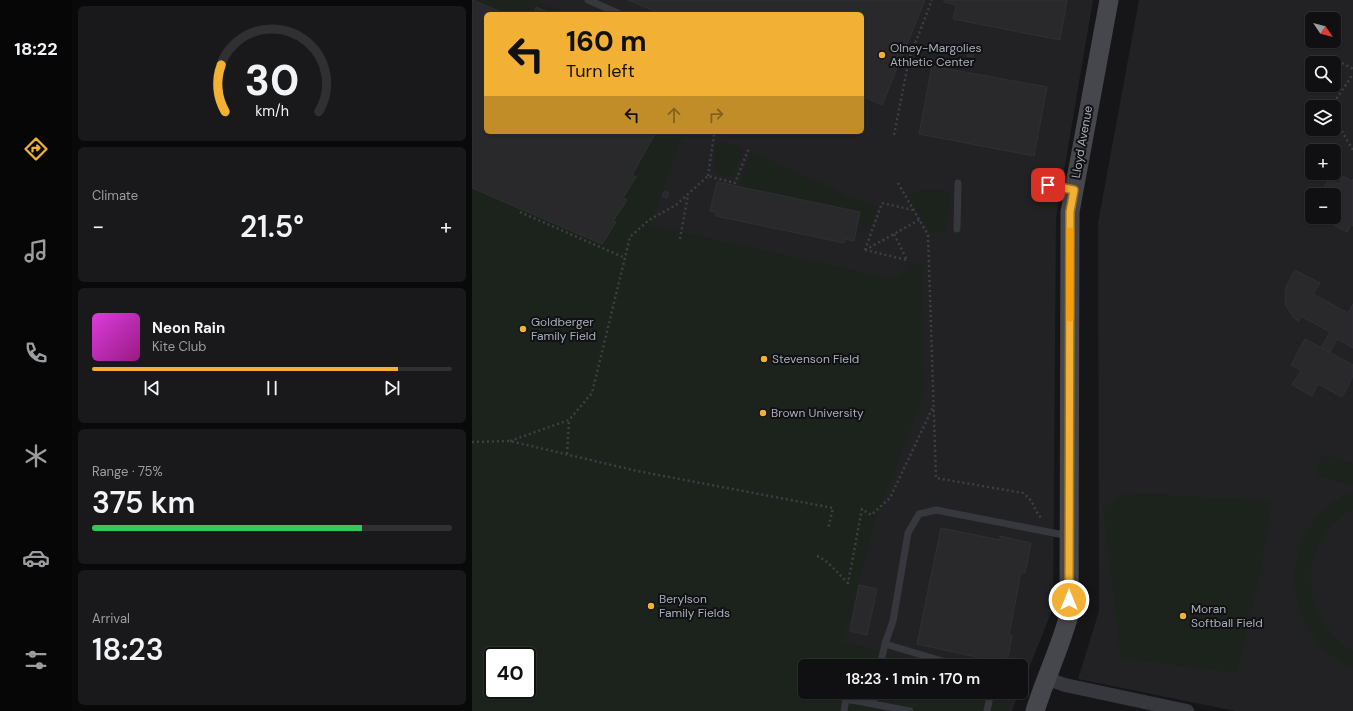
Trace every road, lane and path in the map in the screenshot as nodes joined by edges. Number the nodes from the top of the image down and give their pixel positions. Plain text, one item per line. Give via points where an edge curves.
1 (588, 0) edge
2 (932, 0) edge
3 (1109, 0) edge
4 (615, 12) edge
5 (1342, 63) dead end
6 (1353, 69) edge
7 (1353, 74) edge
8 (1336, 100) edge
9 (1341, 130) edge
10 (714, 135) dead end
11 (894, 135) dead end
12 (749, 148) dead end
13 (1353, 150) edge
14 (708, 176) junction
15 (898, 183) dead end
16 (958, 183) dead end
17 (1048, 185) dead end
18 (1074, 190) junction
19 (688, 194) junction
20 (913, 210) junction
21 (520, 212) dead end
22 (919, 220) junction
23 (957, 230) dead end
24 (894, 234) junction
25 (680, 239) dead end
26 (865, 250) junction
27 (625, 258) junction
28 (934, 405) junction
29 (569, 420) junction
30 (510, 441) junction
31 (472, 442) edge
32 (567, 454) junction
33 (1042, 520) dead end
34 (828, 529) dead end
35 (1069, 536) junction
36 (816, 556) dead end
37 (884, 644) junction
38 (881, 659) edge
39 (935, 659) edge
40 (1045, 678) junction
41 (874, 699) edge
42 (990, 699) edge
43 (873, 703) junction
44 (844, 711) edge
45 (910, 711) edge
46 (987, 711) edge
47 (1035, 711) edge
48 (1187, 711) edge

1 - 4 lane
2 - 11 path via 909,59
3 - 18 street, Lloyd Avenue
5 - 6 path
7 - 8 path
9 - 13 path
10 - 14 path
12 - 14 path via 735,183
14 - 19 path
15 - 20 path
16 - 23 lane
17 - 18 lane
18 - 35 street, Lloyd Avenue via 1070,212
19 - 25 path
19 - 27 path via 676,205 649,220 630,237
20 - 22 path
20 - 26 path via 882,203
21 - 27 path
22 - 24 path
22 - 28 path via 928,235
24 - 26 path
24 - 26 path via 907,260
27 - 29 path via 592,393
28 - 33 path via 936,478 1023,493 1032,500
28 - 36 path via 890,498 871,515 862,509 848,583 826,560
29 - 30 path
29 - 32 path
30 - 31 path
30 - 32 path
32 - 34 path via 637,471 833,508
35 - 37 lane via 936,510 919,514 908,534 893,621
35 - 40 street, Lloyd Avenue via 1069,615
37 - 38 lane
37 - 39 lane
40 - 47 street, Lloyd Avenue
40 - 48 street
41 - 43 lane
42 - 46 lane
43 - 44 lane via 846,699
43 - 45 lane

